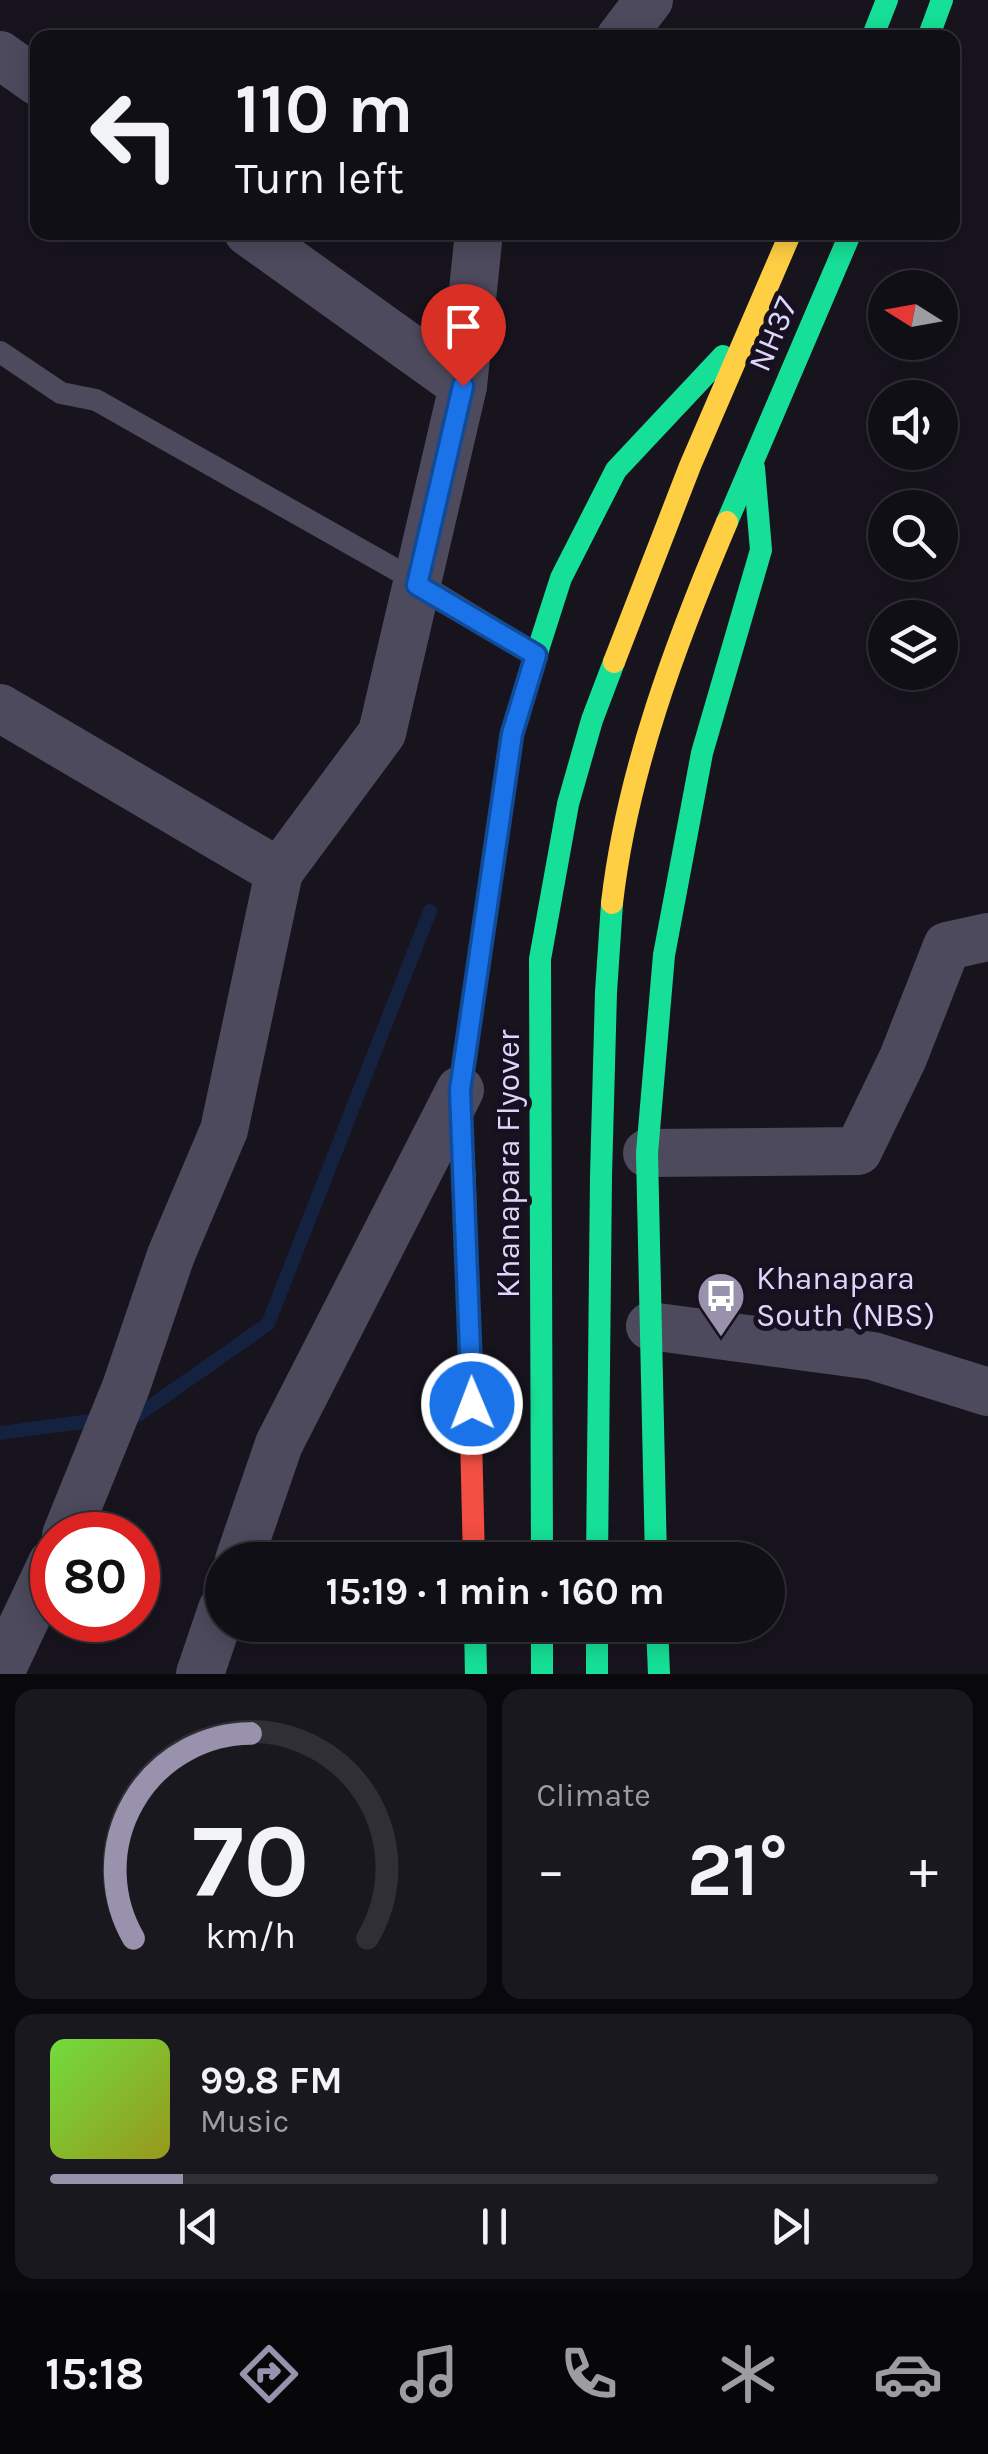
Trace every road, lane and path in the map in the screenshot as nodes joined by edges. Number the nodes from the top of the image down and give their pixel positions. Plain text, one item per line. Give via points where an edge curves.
1 (650, 0) edge
2 (888, 0) edge
3 (942, 0) edge
4 (626, 30) edge
5 (875, 30) edge
6 (931, 30) edge
7 (0, 55) edge
8 (30, 76) edge
9 (259, 240) edge
10 (478, 240) edge
11 (788, 240) edge
12 (848, 240) edge
13 (752, 324) junction
14 (0, 352) edge
15 (463, 386) junction
16 (754, 460) junction
17 (417, 585) junction
18 (536, 655) junction
19 (0, 708) edge
20 (279, 872) junction
21 (988, 937) edge
22 (460, 1090) junction
23 (647, 1153) junction
24 (383, 1240) junction
25 (469, 1264) junction
26 (650, 1326) junction
27 (988, 1392) edge
28 (75, 1512) edge
29 (245, 1542) edge
30 (474, 1542) edge
31 (542, 1542) edge
32 (597, 1542) edge
33 (656, 1542) edge
34 (30, 1610) edge
35 (211, 1642) edge
36 (475, 1642) edge
37 (542, 1642) edge
38 (597, 1642) edge
39 (657, 1642) edge
40 (0, 1673) edge
41 (200, 1674) edge
42 (476, 1674) edge
43 (542, 1674) edge
44 (597, 1674) edge
45 (658, 1674) edge

1 - 4 street
2 - 5 highway
3 - 6 highway
7 - 8 street
9 - 15 street
10 - 15 street
11 - 13 highway, NH37
12 - 16 highway, NH37
13 - 18 highway via 616,470 561,578
13 - 31 highway, Khanapara Flyover via 592,720 568,804 540,959
14 - 17 lane via 61,393 96,400
15 - 17 street
16 - 23 highway via 762,550 702,753 664,954
16 - 32 highway via 667,674 618,866 607,956
17 - 18 lane
17 - 20 street via 382,734
18 - 22 highway via 512,734
19 - 20 street
20 - 28 street via 224,1130
21 - 23 street via 947,946 858,1150
22 - 24 street
22 - 25 highway
23 - 26 highway
24 - 25 street via 428,1226 448,1235
24 - 29 street via 279,1444
25 - 30 highway
26 - 27 street via 872,1356
26 - 33 highway
34 - 40 street
35 - 41 street
36 - 42 highway
37 - 43 highway
38 - 44 highway
39 - 45 highway

